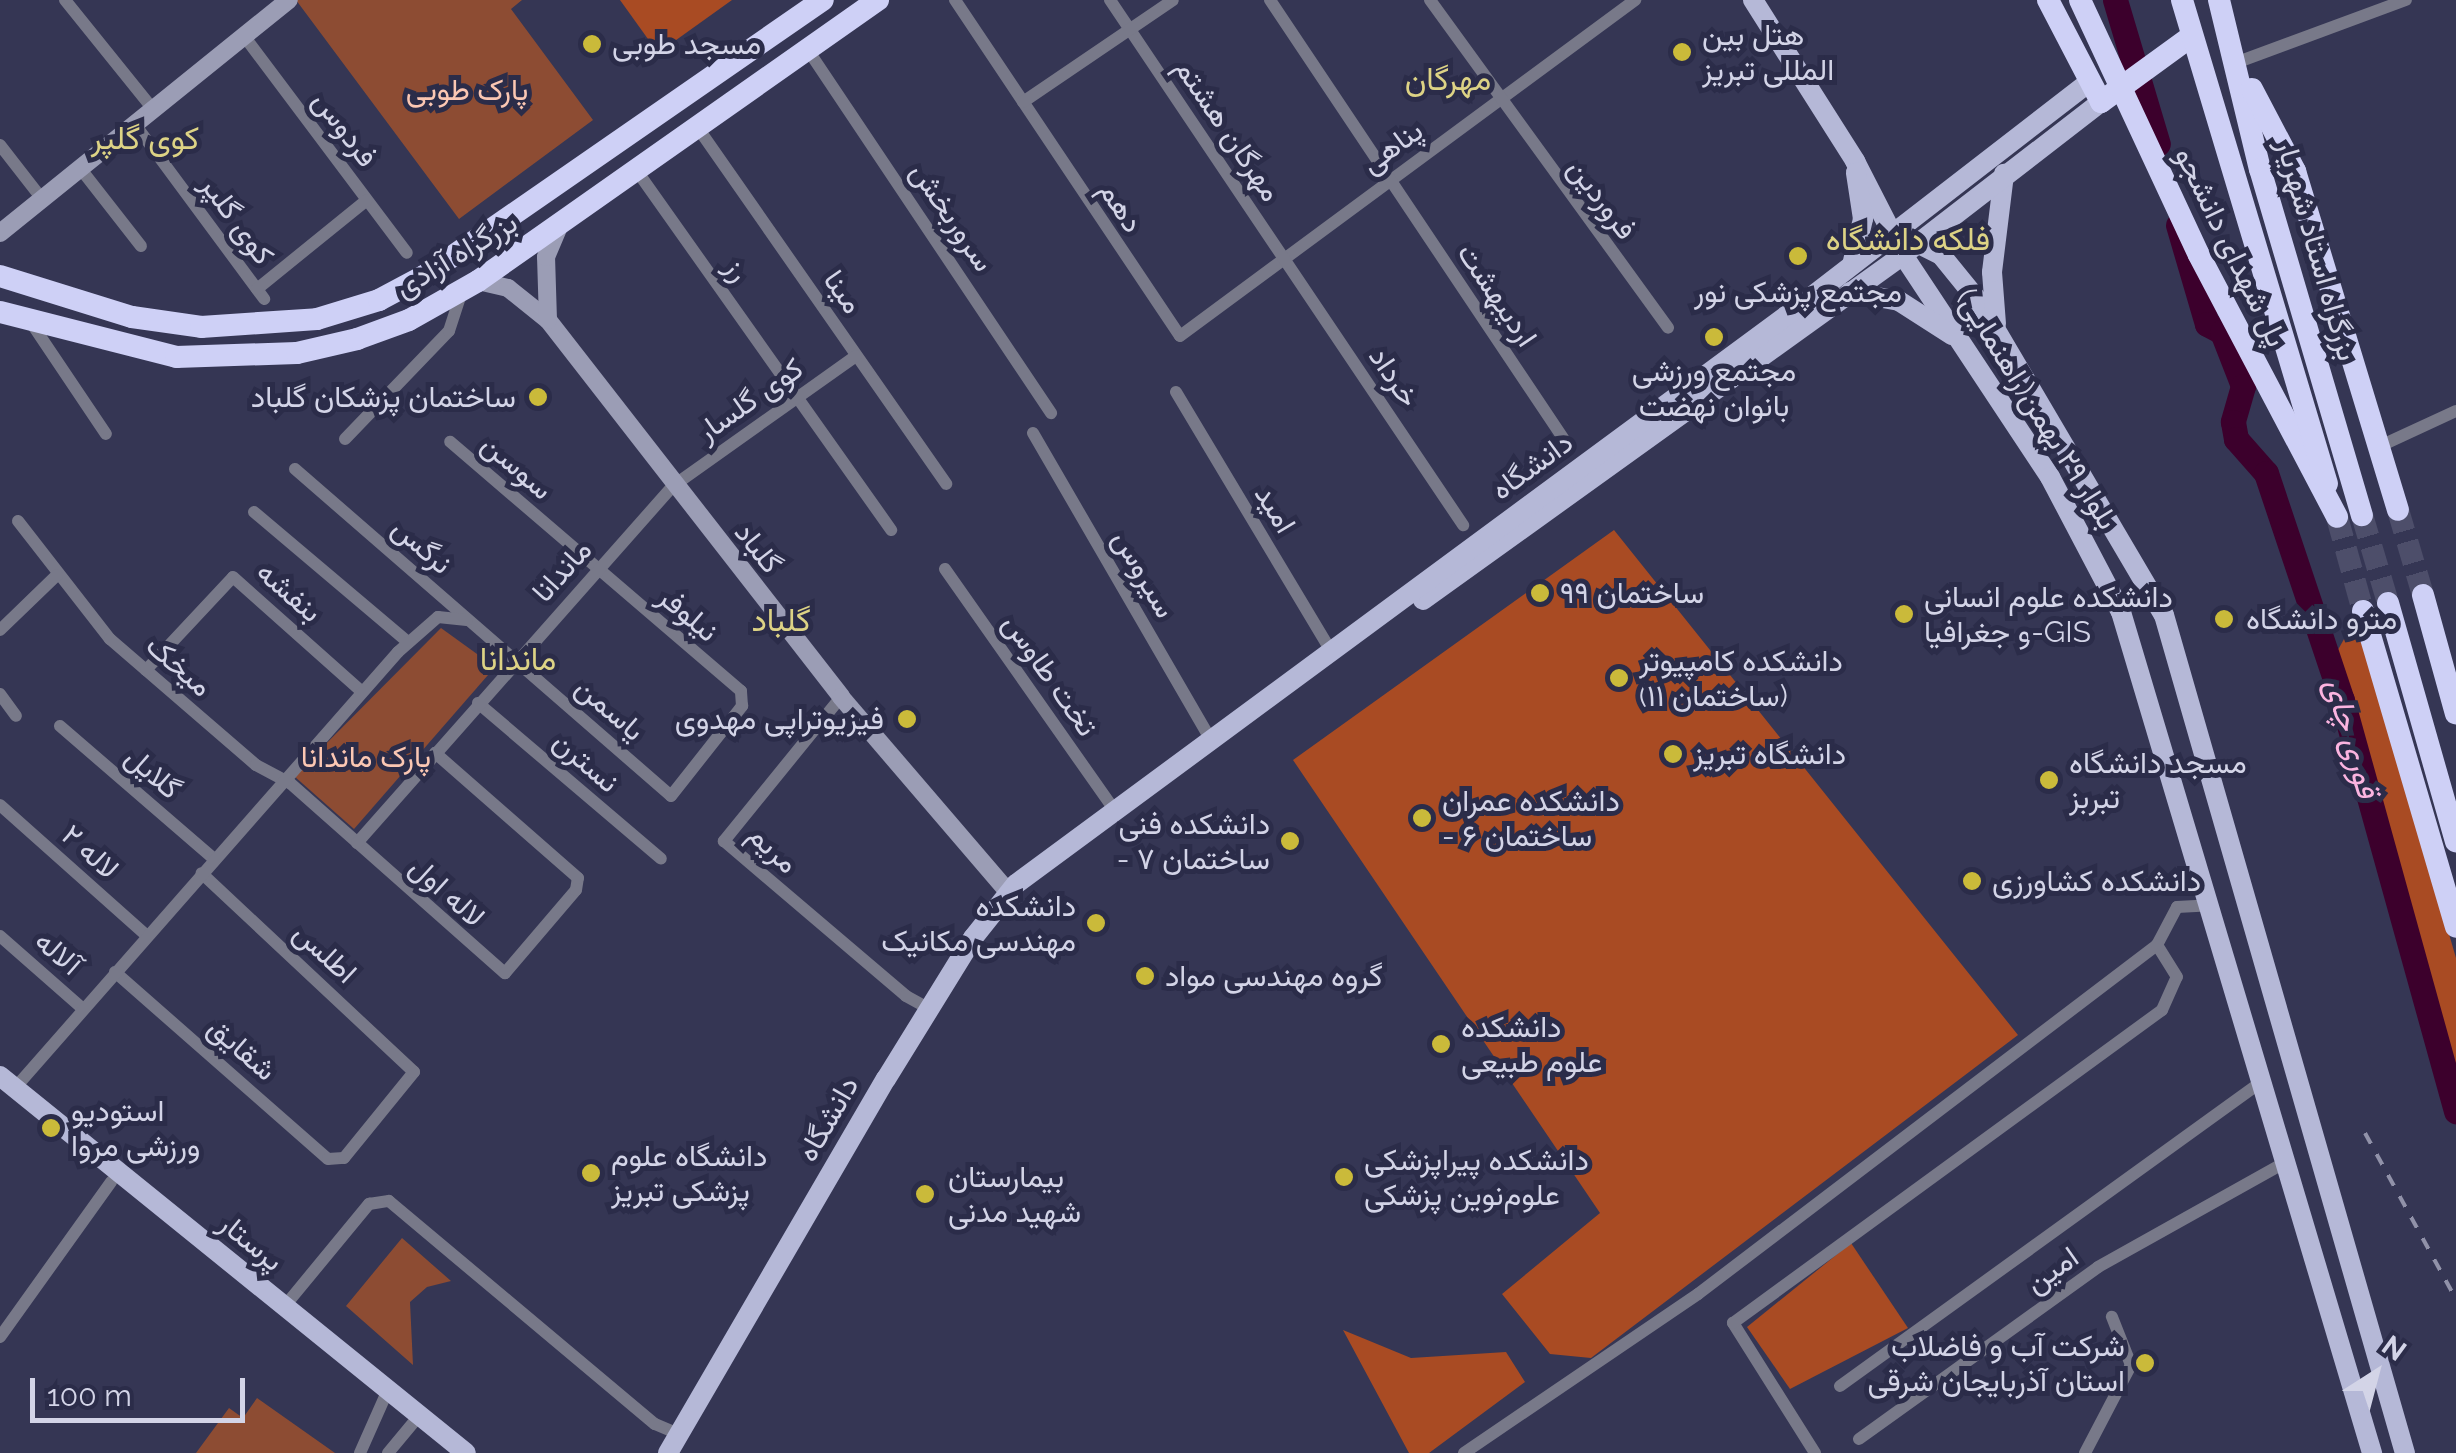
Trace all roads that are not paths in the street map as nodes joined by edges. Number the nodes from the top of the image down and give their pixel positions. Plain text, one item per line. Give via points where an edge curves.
1 (66, 0) edge
2 (288, 0) edge
3 (878, 0) edge
4 (955, 0) edge
5 (1110, 0) edge
6 (1173, 0) edge
7 (1270, 0) edge
8 (1430, 0) edge
9 (1635, 0) edge
10 (1753, 0) edge
11 (2048, 0) edge
12 (2080, 0) edge
13 (2182, 0) edge
14 (2219, 0) edge
15 (2406, 0) edge
16 (813, 4) edge
17 (1130, 30) junction
18 (244, 36) junction
19 (2192, 36) junction
20 (808, 50) junction
21 (2238, 62) junction
22 (2095, 92) junction
23 (1498, 101) junction
24 (1022, 102) junction
25 (152, 108) junction
26 (134, 123) junction
27 (698, 128) junction
28 (0, 145) edge
29 (1854, 161) junction
30 (80, 168) junction
31 (637, 171) junction
32 (2004, 174) junction
33 (1390, 180) junction
34 (42, 199) junction
35 (367, 200) junction
36 (521, 210) junction
37 (496, 228) junction
38 (549, 232) junction
39 (1896, 232) junction
40 (0, 234) edge
41 (1922, 240) junction
42 (141, 246) dead end
43 (406, 253) dead end
44 (1903, 255) junction
45 (515, 256) junction
46 (1284, 258) junction
47 (1848, 268) junction
48 (0, 276) edge
49 (470, 286) junction
50 (1850, 292) junction
51 (1980, 302) junction
52 (0, 312) edge
53 (548, 320) junction
54 (30, 322) junction
55 (1950, 322) junction
56 (1668, 328) dead end
57 (1997, 331) junction
58 (1180, 336) joint
59 (1962, 344) junction
60 (856, 356) junction
61 (1176, 392) dead end
62 (797, 397) junction
63 (2456, 411) edge
64 (1051, 414) dead end
65 (1033, 433) dead end
66 (106, 434) dead end
67 (1563, 438) dead end
68 (345, 439) dead end
69 (450, 442) dead end
70 (2378, 446) junction
71 (296, 469) dead end
72 (946, 484) dead end
73 (673, 486) junction
74 (2398, 510) tunnel mouth
75 (254, 512) dead end
76 (2362, 515) tunnel mouth
77 (18, 521) dead end
78 (1463, 524) dead end
79 (891, 530) dead end
80 (945, 568) dead end
81 (597, 570) junction
82 (57, 575) junction
83 (2422, 594) tunnel mouth
84 (2388, 603) tunnel mouth
85 (2363, 611) tunnel mouth
86 (469, 620) junction
87 (0, 630) edge
88 (408, 642) junction
89 (1331, 652) junction
90 (515, 660) junction
91 (146, 670) junction
92 (362, 692) junction
93 (0, 694) edge
94 (841, 697) junction
95 (478, 703) junction
96 (2456, 714) edge
97 (16, 716) dead end
98 (60, 726) dead end
99 (1211, 740) junction
100 (435, 753) junction
101 (283, 778) junction
102 (671, 796) joint
103 (0, 805) edge
104 (1115, 811) junction
105 (2456, 841) edge
106 (357, 843) junction
107 (214, 859) junction
108 (660, 860) dead end
109 (201, 873) junction
110 (1011, 895) junction
111 (2210, 904) junction
112 (2456, 927) edge
113 (0, 936) edge
114 (147, 936) junction
115 (2157, 945) junction
116 (116, 972) junction
117 (84, 1008) junction
118 (929, 1009) junction
119 (2264, 1080) junction
120 (5, 1085) edge
121 (337, 1162) joint
122 (2286, 1162) junction
123 (112, 1182) junction
124 (2358, 1287) junction
125 (2327, 1297) junction
126 (284, 1307) junction
127 (2112, 1316) dead end
128 (0, 1337) edge
129 (1840, 1386) dead end
130 (385, 1397) junction
131 (415, 1420) junction
132 (678, 1434) junction
133 (1859, 1440) dead end
134 (360, 1453) edge
135 (388, 1453) edge
136 (451, 1453) edge
137 (466, 1453) edge
138 (658, 1453) edge
139 (668, 1453) edge
140 (1464, 1453) edge
141 (1816, 1453) edge
142 (2084, 1453) edge
143 (2372, 1453) edge
144 (2406, 1453) edge

1 - 25 street
2 - 18 main road
3 - 20 highway, بزرگراه آزادی
4 - 24 street, دهم
5 - 17 street, مهرگان هشتم
6 - 17 street
7 - 33 street, اردیبهشت
8 - 23 street, فروردین
9 - 23 street, پناهی
10 - 29 main road
11 - 22 highway
12 - 19 highway, پل شهدای دانشجو via 2283,420 2337,516
13 - 19 highway
14 - 21 highway, بزرگراه استاد شهریار
15 - 21 street
16 - 36 highway, بزرگراه آزادی
17 - 24 street
17 - 46 street, مهرگان هشتم
18 - 25 main road
18 - 35 street, فردوس
19 - 22 highway
20 - 27 highway, بزرگراه آزادی
20 - 64 street, سروربخش
21 - 70 highway via 2295,171
21 - 76 highway, بزرگراه استاد شهریار via 2260,169
22 - 32 main road, دانشگاه
22 - 39 main road, دانشگاه
23 - 33 street, پناهی
23 - 56 street, فروردین
24 - 58 street, دهم
25 - 26 main road
26 - 30 main road
26 - 35 street, کوی گلپر via 260,294
27 - 31 highway, بزرگراه آزادی
27 - 60 street, مینا
28 - 34 street
29 - 39 main road
29 - 47 main road via 1862,237
30 - 34 main road
30 - 42 street
31 - 38 highway, بزرگراه آزادی
31 - 62 street, رز
32 - 41 main road, دانشگاه
32 - 57 main road via 1992,272
33 - 46 street, پناهی
33 - 67 street, اردیبهشت
34 - 40 main road
35 - 43 street, فردوس
36 - 37 highway, بزرگراه آزادی
36 - 38 highway via 524,228
37 - 45 highway
37 - 48 highway, بزرگراه آزادی via 378,300 264,326 201,327 132,316
38 - 45 highway, بزرگراه آزادی
38 - 53 main road
39 - 41 main road, بلوار ٢٩ بهمن(راهنمایی)
39 - 44 main road, بلوار ٢٩ بهمن(راهنمایی)
39 - 47 main road, دانشگاه
41 - 44 main road, دانشگاه
41 - 51 main road, بلوار ٢٩ بهمن(راهنمایی)
44 - 50 main road, دانشگاه
44 - 55 main road, بلوار ٢٩ بهمن(راهنمایی)
45 - 49 highway, بزرگراه آزادی
46 - 58 street, پناهی
46 - 78 street, خرداد
47 - 89 main road, دانشگاه
49 - 53 main road, گلباد via 508,288
49 - 54 highway, بزرگراه آزادی via 357,339 237,359 176,357
49 - 68 street via 449,331
50 - 59 main road via 1916,309
50 - 110 main road, دانشگاه
51 - 55 main road via 1960,304
51 - 57 main road, بلوار ٢٩ بهمن(راهنمایی)
52 - 54 highway, بزرگراه آزادی
53 - 73 main road, گلباد
54 - 66 street
55 - 59 main road, بلوار ٢٩ بهمن(راهنمایی)
57 - 124 main road, بلوار ٢٩ بهمن(راهنمایی) via 2164,615
59 - 111 main road, بلوار ٢٩ بهمن(راهنمایی) via 2050,476 2121,612
60 - 62 street, کوی گلسار
60 - 72 street, مینا
61 - 89 street, امید
62 - 73 street, کوی گلسار
62 - 79 street, رز
63 - 70 street
65 - 99 street, سیروس
69 - 81 street, سوسن
70 - 74 highway
71 - 86 street, نرگس
73 - 81 street, ماندانا
73 - 94 main road, گلباد
75 - 88 street
77 - 82 street, میخک
80 - 104 street, تخت طاوس
81 - 90 street, ماندانا
81 - 102 street, نیلوفر via 744,698
82 - 87 street
82 - 91 street, میخک via 110,639
83 - 96 highway
84 - 105 highway
85 - 112 highway
86 - 88 street via 438,618
86 - 90 street, نرگس
88 - 92 street
89 - 99 main road, دانشگاه
90 - 95 street, ماندانا
90 - 102 street, یاسمن
91 - 92 street, بنفشه via 233,577
91 - 101 street, میخک via 256,766
92 - 101 street
93 - 97 street
94 - 110 main road, گلباد
94 - 118 street, مریم via 724,842
95 - 100 street, ماندانا
95 - 108 street, نسترن
98 - 107 street, گلایل
99 - 104 main road, دانشگاه
100 - 106 street, ماندانا
100 - 106 street, لاله اول via 580,884 505,973
101 - 106 street
101 - 107 street
103 - 114 street, لاله ۲
104 - 110 main road, دانشگاه via 1016,884
107 - 109 street
109 - 114 street
109 - 121 street, اطلس via 414,1072
110 - 118 main road, دانشگاه via 973,938
111 - 115 street via 2177,907
111 - 119 main road, بلوار ٢٩ بهمن(راهنمایی)
113 - 117 street, آلاله
114 - 116 street
115 - 140 street via 1698,1294
115 - 141 street via 2177,977 2162,1010 1733,1323
116 - 117 street
116 - 121 street, شقایق
117 - 120 street
118 - 132 main road, دانشگاه
119 - 122 main road, بلوار ٢٩ بهمن(راهنمایی)
119 - 129 street
120 - 123 main road, پرستار
120 - 126 main road, پرستار
122 - 125 main road, بلوار ٢٩ بهمن(راهنمایی)
122 - 133 street, امین via 2098,1268
123 - 128 street
123 - 130 main road, پرستار
124 - 125 main road
124 - 144 main road, بلوار ٢٩ بهمن(راهنمایی)
125 - 143 main road, بلوار ٢٩ بهمن(راهنمایی)
126 - 130 main road, پرستار
126 - 132 street via 369,1204 389,1202 655,1424
127 - 142 street via 2131,1365
130 - 131 main road, پرستار
130 - 134 street
131 - 135 street
131 - 136 main road, پرستار
131 - 137 main road, پرستار
132 - 138 main road, دانشگاه
132 - 139 main road, دانشگاه

